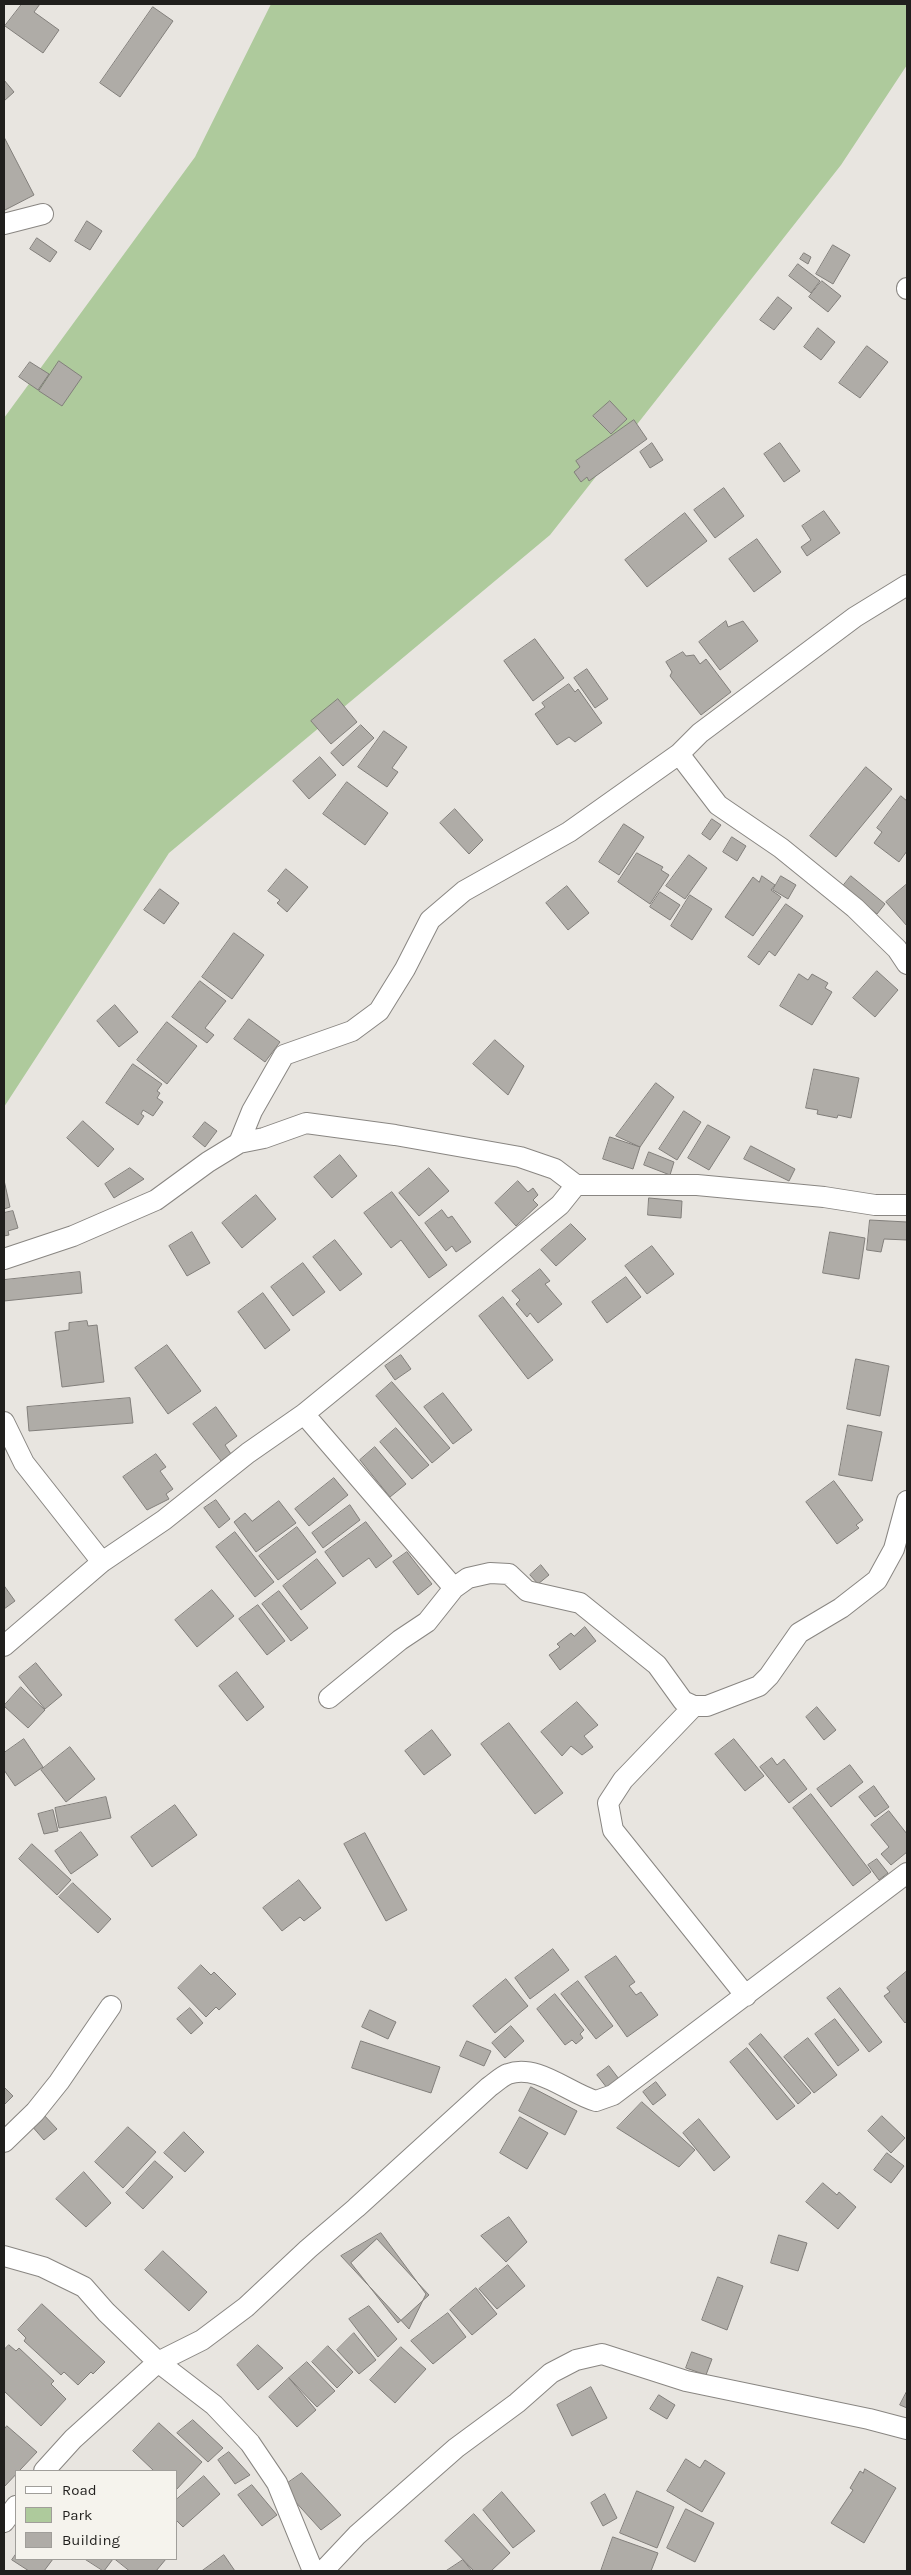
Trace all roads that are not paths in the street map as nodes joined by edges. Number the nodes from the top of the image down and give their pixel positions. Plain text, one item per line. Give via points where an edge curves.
1 (43, 214) dead end
2 (4, 224) edge
3 (907, 585) edge
4 (679, 754) junction
5 (907, 964) edge
6 (239, 1142) junction
7 (576, 1185) junction
8 (907, 1205) edge
9 (4, 1259) edge
10 (304, 1414) junction
11 (4, 1422) edge
12 (907, 1501) edge
13 (102, 1562) junction
14 (454, 1588) junction
15 (4, 1646) edge
16 (329, 1698) dead end
17 (694, 1706) junction
18 (907, 1873) edge
19 (746, 1996) junction
20 (111, 2006) dead end
21 (4, 2142) edge
22 (4, 2256) edge
23 (158, 2362) junction
24 (907, 2429) edge
25 (45, 2470) edge
26 (15, 2507) edge
27 (4, 2522) edge
28 (313, 2571) edge
29 (323, 2571) edge

1 - 2 street
3 - 4 street via 855,617 794,662 700,733
4 - 5 street via 718,805 781,848 855,908 897,949
4 - 6 street via 569,832 464,891 430,920 379,1011 352,1031 284,1055 252,1111
6 - 7 street via 264,1138 306,1123 520,1157 555,1169
6 - 9 street via 156,1200 73,1236
7 - 8 street via 698,1185 875,1205
7 - 10 street via 560,1205
10 - 13 street via 248,1452 164,1520
10 - 14 street
11 - 13 street via 24,1463
12 - 17 street via 894,1549 876,1580 852,1600 799,1633 759,1686 707,1706
13 - 15 street
14 - 16 street via 427,1622
14 - 17 street via 468,1578 490,1573 509,1574 527,1591 580,1603 657,1665 684,1701
17 - 19 street via 623,1780 608,1803 614,1830
18 - 19 street
19 - 23 street via 613,2095 596,2101 547,2077 523,2072 509,2074 489,2087 246,2307 202,2340
20 - 21 street via 59,2082 35,2112
22 - 23 street via 43,2267 84,2287
23 - 25 street via 73,2439
23 - 28 street via 214,2405 250,2443 277,2483
24 - 29 street via 686,2381 602,2354 576,2360 551,2373 456,2448 357,2535
26 - 27 street

